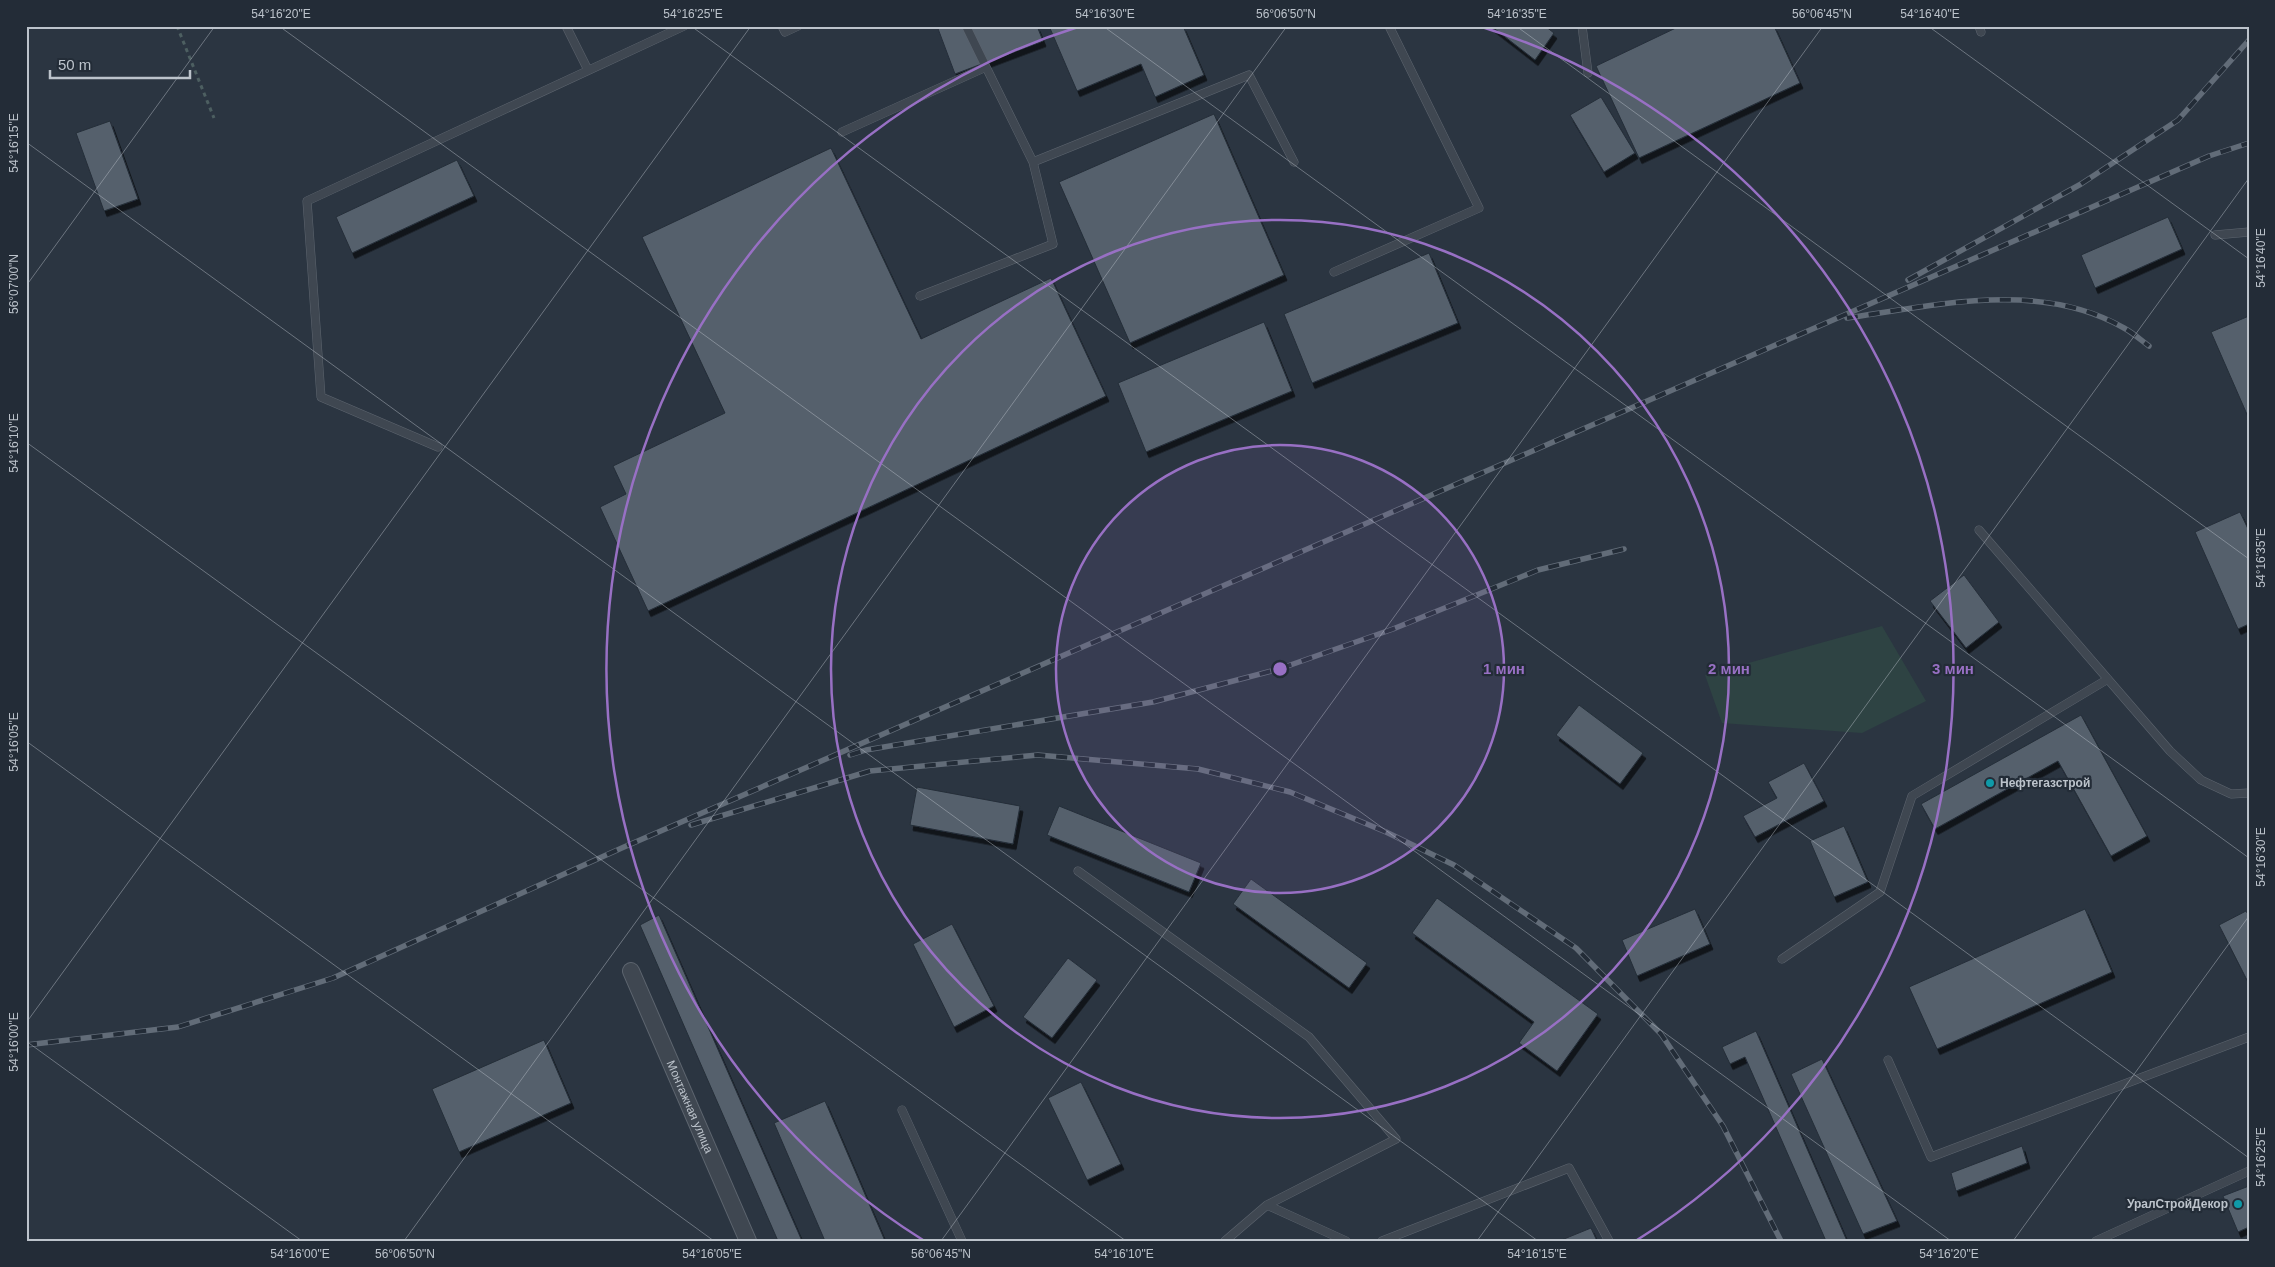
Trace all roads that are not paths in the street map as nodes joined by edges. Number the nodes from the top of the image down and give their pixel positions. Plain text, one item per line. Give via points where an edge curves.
1 (566, 26) edge
2 (684, 26) edge
3 (782, 26) edge
4 (798, 26) edge
5 (966, 26) edge
6 (1389, 26) edge
7 (1582, 26) edge
8 (986, 67) junction
9 (588, 70) junction
10 (1588, 73) dead end
11 (842, 132) dead end
12 (1033, 162) junction
13 (1294, 162) dead end
14 (2249, 232) edge
15 (2215, 235) dead end
16 (1334, 272) dead end
17 (920, 296) dead end
18 (438, 447) dead end
19 (1979, 530) dead end
20 (2108, 679) junction
21 (2249, 793) edge
22 (1078, 871) dead end
23 (1782, 959) dead end
24 (631, 971) dead end
25 (2249, 1038) edge
26 (1888, 1060) dead end
27 (902, 1110) dead end
28 (2249, 1171) edge
29 (1267, 1206) junction
30 (748, 1241) edge
31 (962, 1241) edge
32 (1225, 1241) edge
33 (1346, 1241) edge
34 (1382, 1241) edge
35 (1609, 1241) edge
36 (2096, 1241) edge

1 - 9 lane
2 - 9 lane
3 - 4 lane via 785,32
5 - 8 lane
6 - 16 lane via 1479,208
7 - 10 lane
8 - 11 lane
8 - 12 lane
9 - 18 lane via 307,201 321,397
12 - 13 lane via 1249,75
12 - 17 lane via 1053,244
14 - 15 lane
19 - 20 lane
20 - 21 lane via 2170,751 2201,780 2231,794
20 - 23 lane via 1912,796 1880,892
22 - 29 lane via 1309,1037 1396,1140
24 - 30 street, Монтажная улица
25 - 26 lane via 1931,1156
27 - 31 lane
28 - 36 lane
29 - 32 lane
29 - 33 lane
34 - 35 lane via 1568,1168

